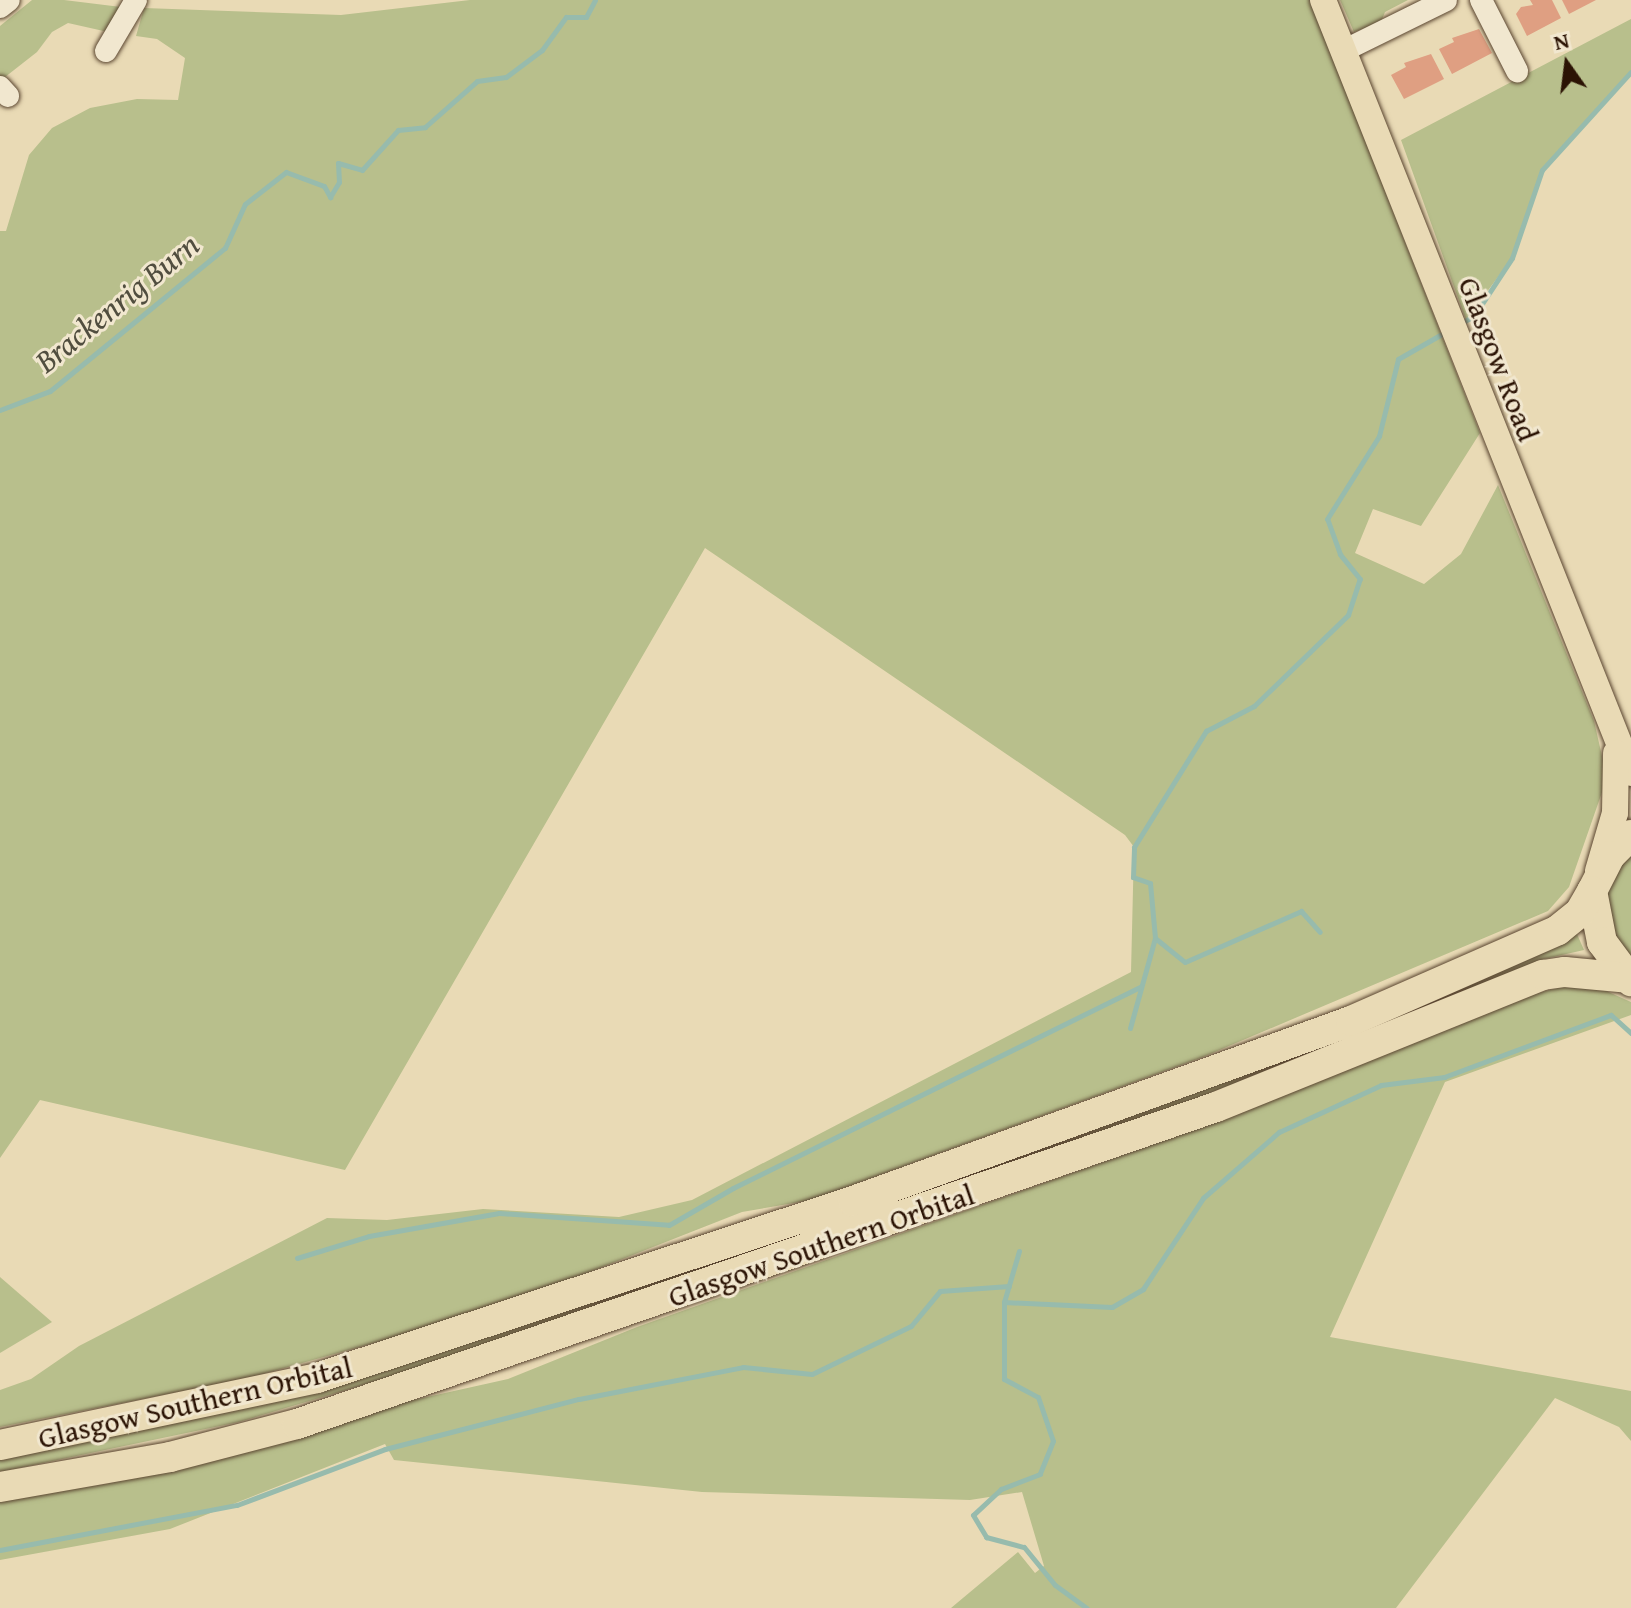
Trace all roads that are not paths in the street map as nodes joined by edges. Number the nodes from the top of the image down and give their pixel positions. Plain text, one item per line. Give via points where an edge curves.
1 (9, 0) edge
2 (136, 0) edge
3 (1323, 0) edge
4 (1446, 0) edge
5 (1481, 0) edge
6 (0, 7) edge
7 (106, 51) dead end
8 (1343, 51) junction
9 (1517, 71) dead end
10 (1615, 742) junction
11 (1631, 773) edge
12 (1631, 835) edge
13 (1593, 887) junction
14 (1630, 979) edge
15 (0, 1445) edge
16 (0, 1487) edge

1 - 6 street
2 - 7 street
3 - 8 main road, Glasgow Road
4 - 8 street
5 - 9 street
8 - 10 main road, Glasgow Road
10 - 11 main road, Glasgow Road
10 - 13 main road, Glasgow Road via 1617,798
12 - 13 highway, Glasgow Southern Orbital
13 - 14 highway via 1602,942
13 - 15 highway, Glasgow Southern Orbital via 1580,912 1558,930 1351,1021 839,1206 317,1378
14 - 16 highway, Glasgow Southern Orbital via 1565,972 1543,975 1216,1107 297,1424 170,1457

